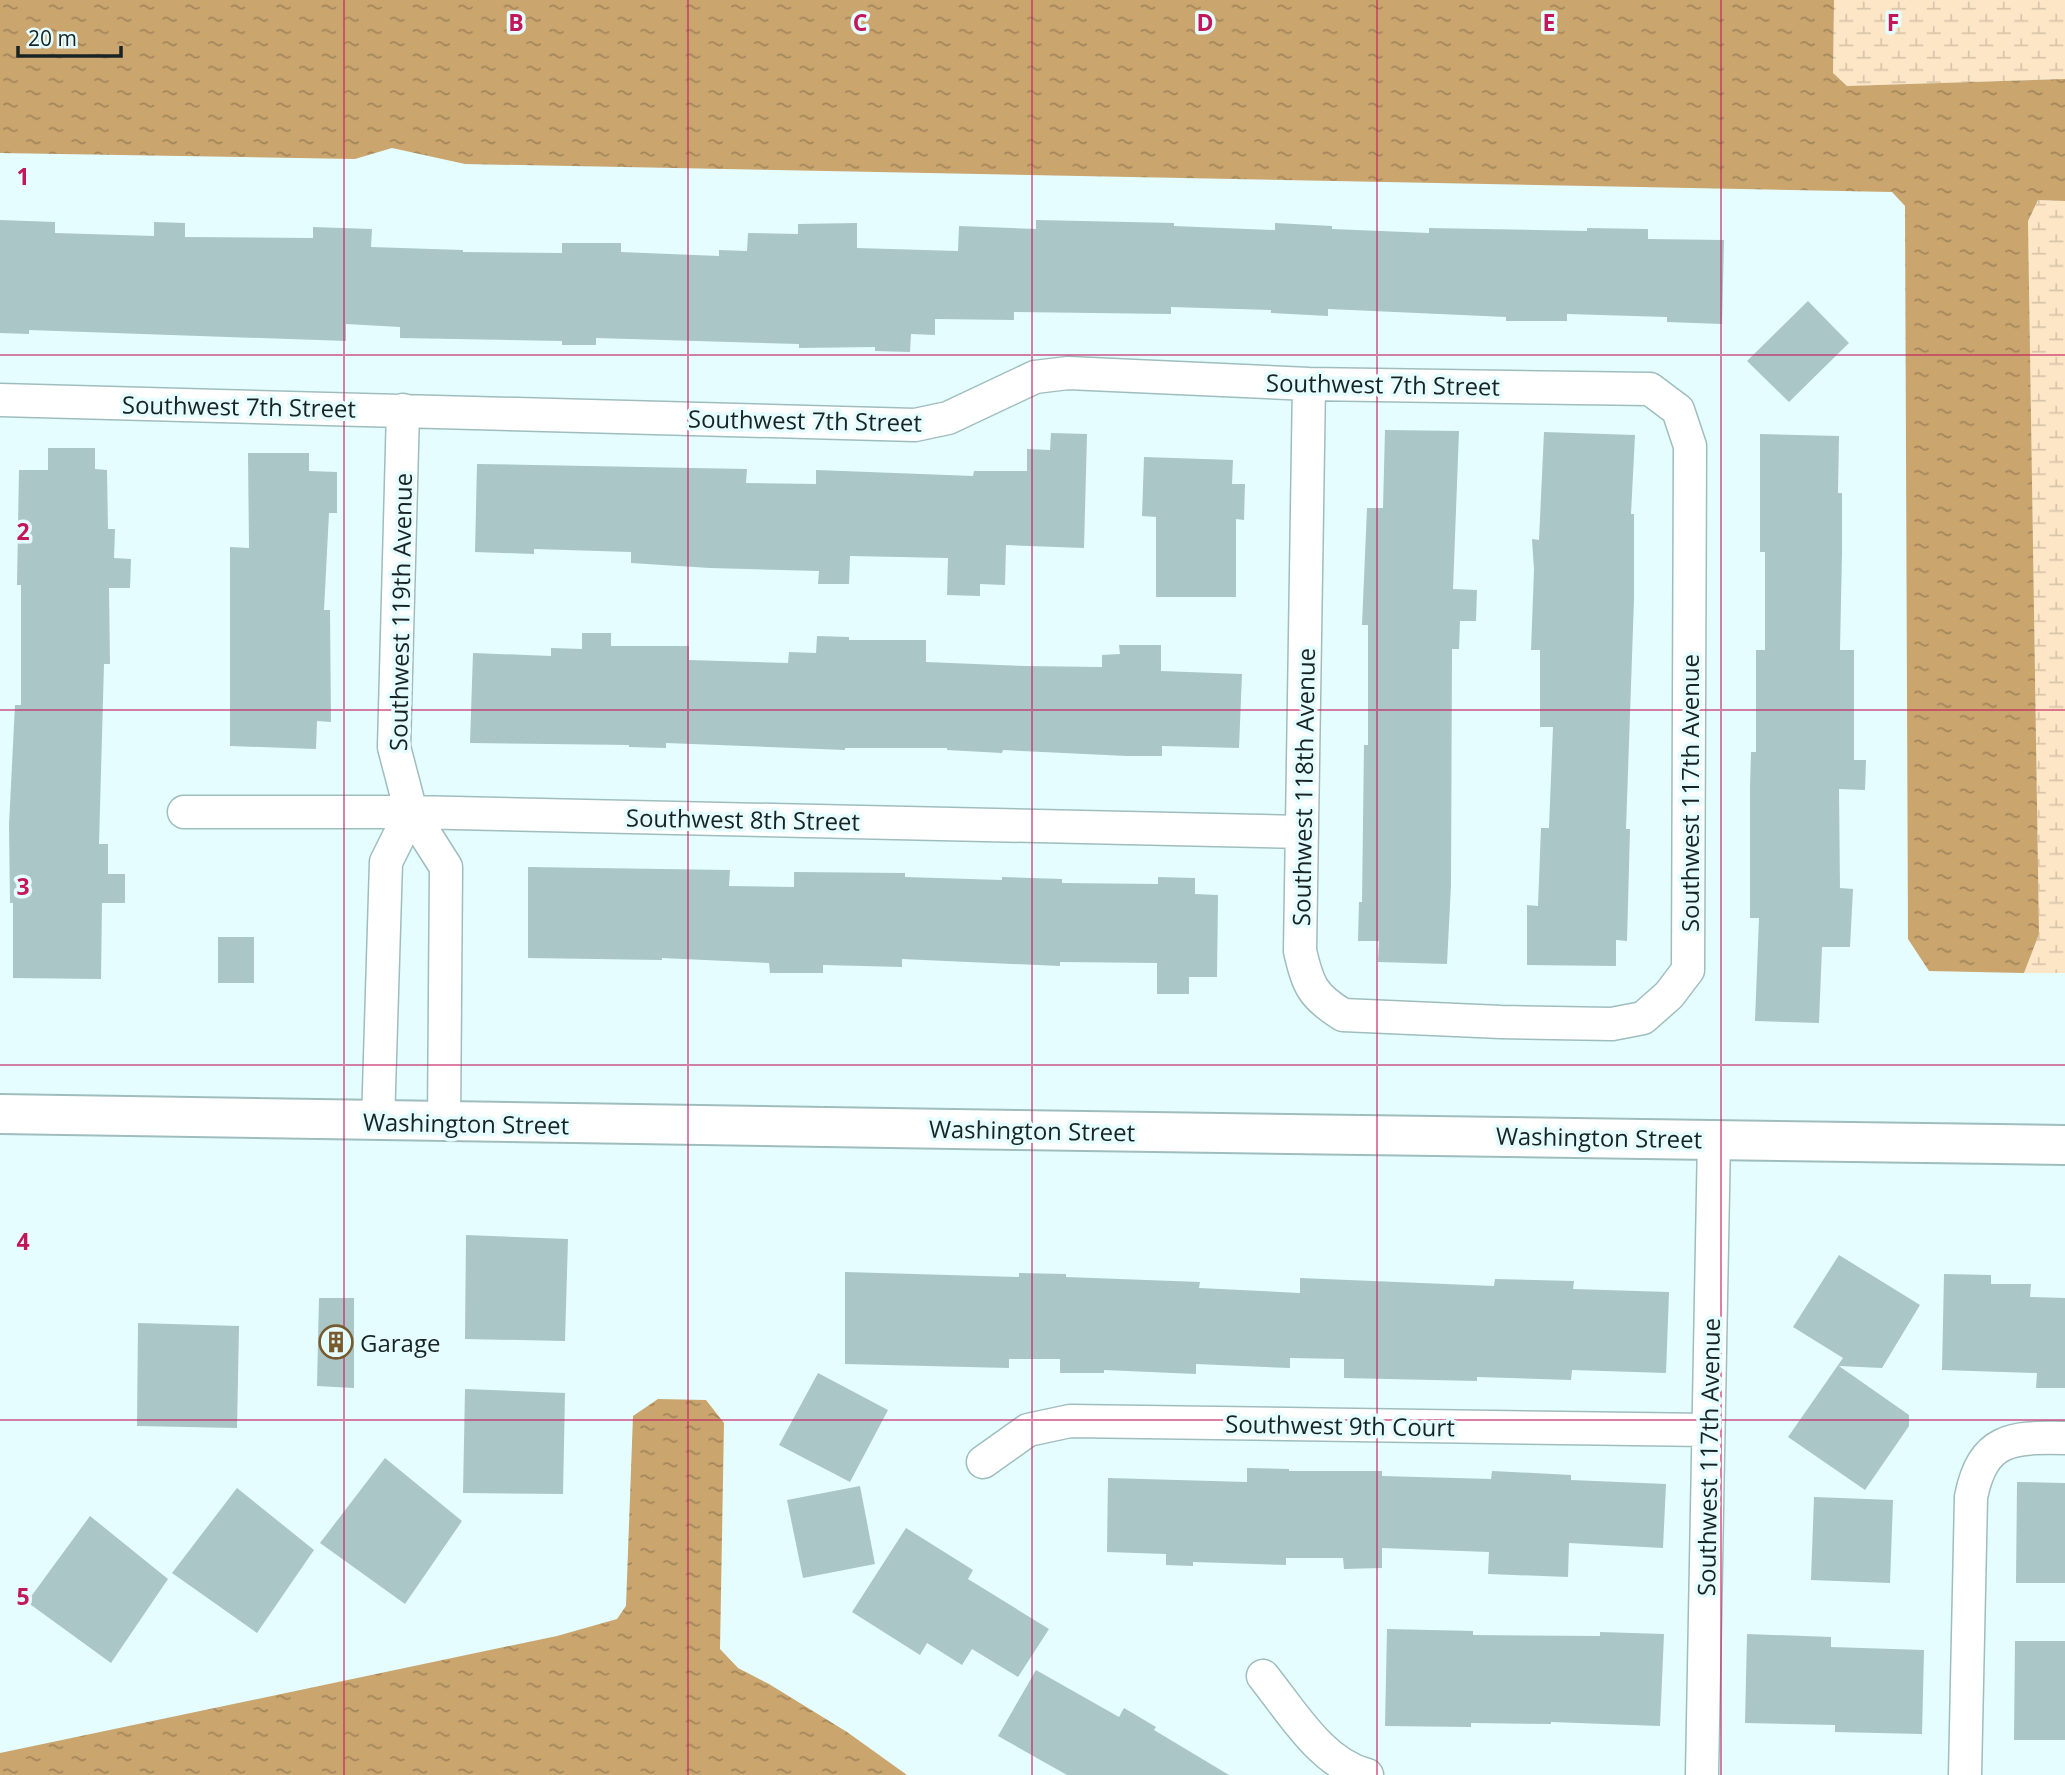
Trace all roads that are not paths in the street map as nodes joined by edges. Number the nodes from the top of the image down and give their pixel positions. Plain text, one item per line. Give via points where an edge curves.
1 (1309, 384) junction
2 (0, 400) edge
3 (403, 410) junction
4 (1678, 410) joint
5 (184, 812) dead end
6 (411, 812) junction
7 (1302, 832) junction
8 (1501, 1022) joint
9 (0, 1114) edge
10 (378, 1122) junction
11 (444, 1124) junction
12 (1714, 1138) junction
13 (2065, 1145) edge
14 (1708, 1430) junction
15 (2065, 1438) edge
16 (983, 1462) dead end
17 (1263, 1676) dead end
18 (1367, 1775) edge
19 (1702, 1775) edge
20 (1965, 1775) edge

1 - 3 street, Southwest 7th Street via 1068,373 1035,377 948,418 915,425
1 - 4 street, Southwest 7th Street via 1650,389
1 - 7 street, Southwest 118th Avenue
2 - 3 street, Southwest 7th Street
3 - 6 street, Southwest 119th Avenue via 394,747
4 - 8 street, Southwest 117th Avenue via 1690,446 1688,970 1643,1018 1612,1024
5 - 6 street, Southwest 8th Street
6 - 7 street, Southwest 8th Street
6 - 10 street via 386,862
6 - 11 street, Southwest 119th Avenue via 446,867
7 - 8 street, Southwest 118th Avenue via 1300,951 1306,978 1320,1001 1343,1015
9 - 10 street, Washington Street
10 - 11 street, Washington Street
11 - 12 street, Washington Street
12 - 13 street, Washington Street
12 - 14 street, Southwest 117th Avenue
14 - 16 street, Southwest 9th Court via 1070,1421 1028,1430
14 - 19 street, Southwest 117th Avenue
15 - 20 street via 2025,1438 2002,1445 1984,1457 1975,1476 1970,1497
17 - 18 street via 1313,1739 1352,1771

